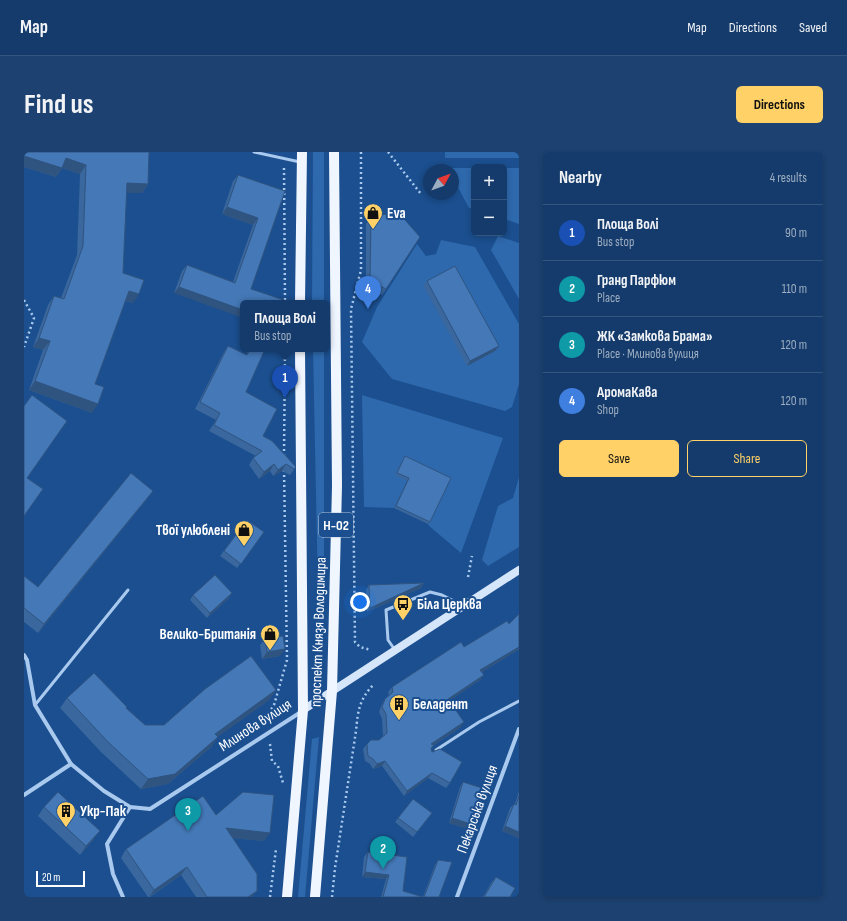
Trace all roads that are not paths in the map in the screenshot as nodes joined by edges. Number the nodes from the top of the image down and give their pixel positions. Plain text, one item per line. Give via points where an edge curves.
1 (254, 152) edge
2 (334, 152) edge
3 (302, 157) edge
4 (300, 300) edge
5 (300, 352) edge
6 (519, 570) edge
7 (128, 590) dead end
8 (464, 606) junction
9 (395, 651) junction
10 (24, 655) edge
11 (332, 691) junction
12 (519, 702) edge
13 (35, 705) junction
14 (303, 710) junction
15 (519, 728) edge
16 (430, 754) edge
17 (71, 764) junction
18 (24, 795) edge
19 (130, 807) junction
20 (123, 897) edge
21 (287, 897) edge
22 (314, 897) edge
23 (457, 897) edge

1 - 3 lane via 284,159
2 - 11 main road, проспект Князя Володимира / Н-02 via 337,486
3 - 4 main road
5 - 14 main road, проспект Князя Володимира / Н-02
6 - 8 street, Млинова вулиця
7 - 13 lane
8 - 9 street, Млинова вулиця
8 - 9 lane via 430,592 386,610 388,640
9 - 11 street, Млинова вулиця
10 - 13 street
11 - 14 street, Млинова вулиця
11 - 22 main road, проспект Князя Володимира / Н-02
12 - 16 lane via 479,722
13 - 17 street, Млинова вулиця
14 - 19 street, Млинова вулиця via 150,809
14 - 21 main road, проспект Князя Володимира / Н-02
15 - 23 street, Пекарська вулиця
17 - 18 street
17 - 19 street, Млинова вулиця via 104,791
19 - 20 street via 107,844 113,874

